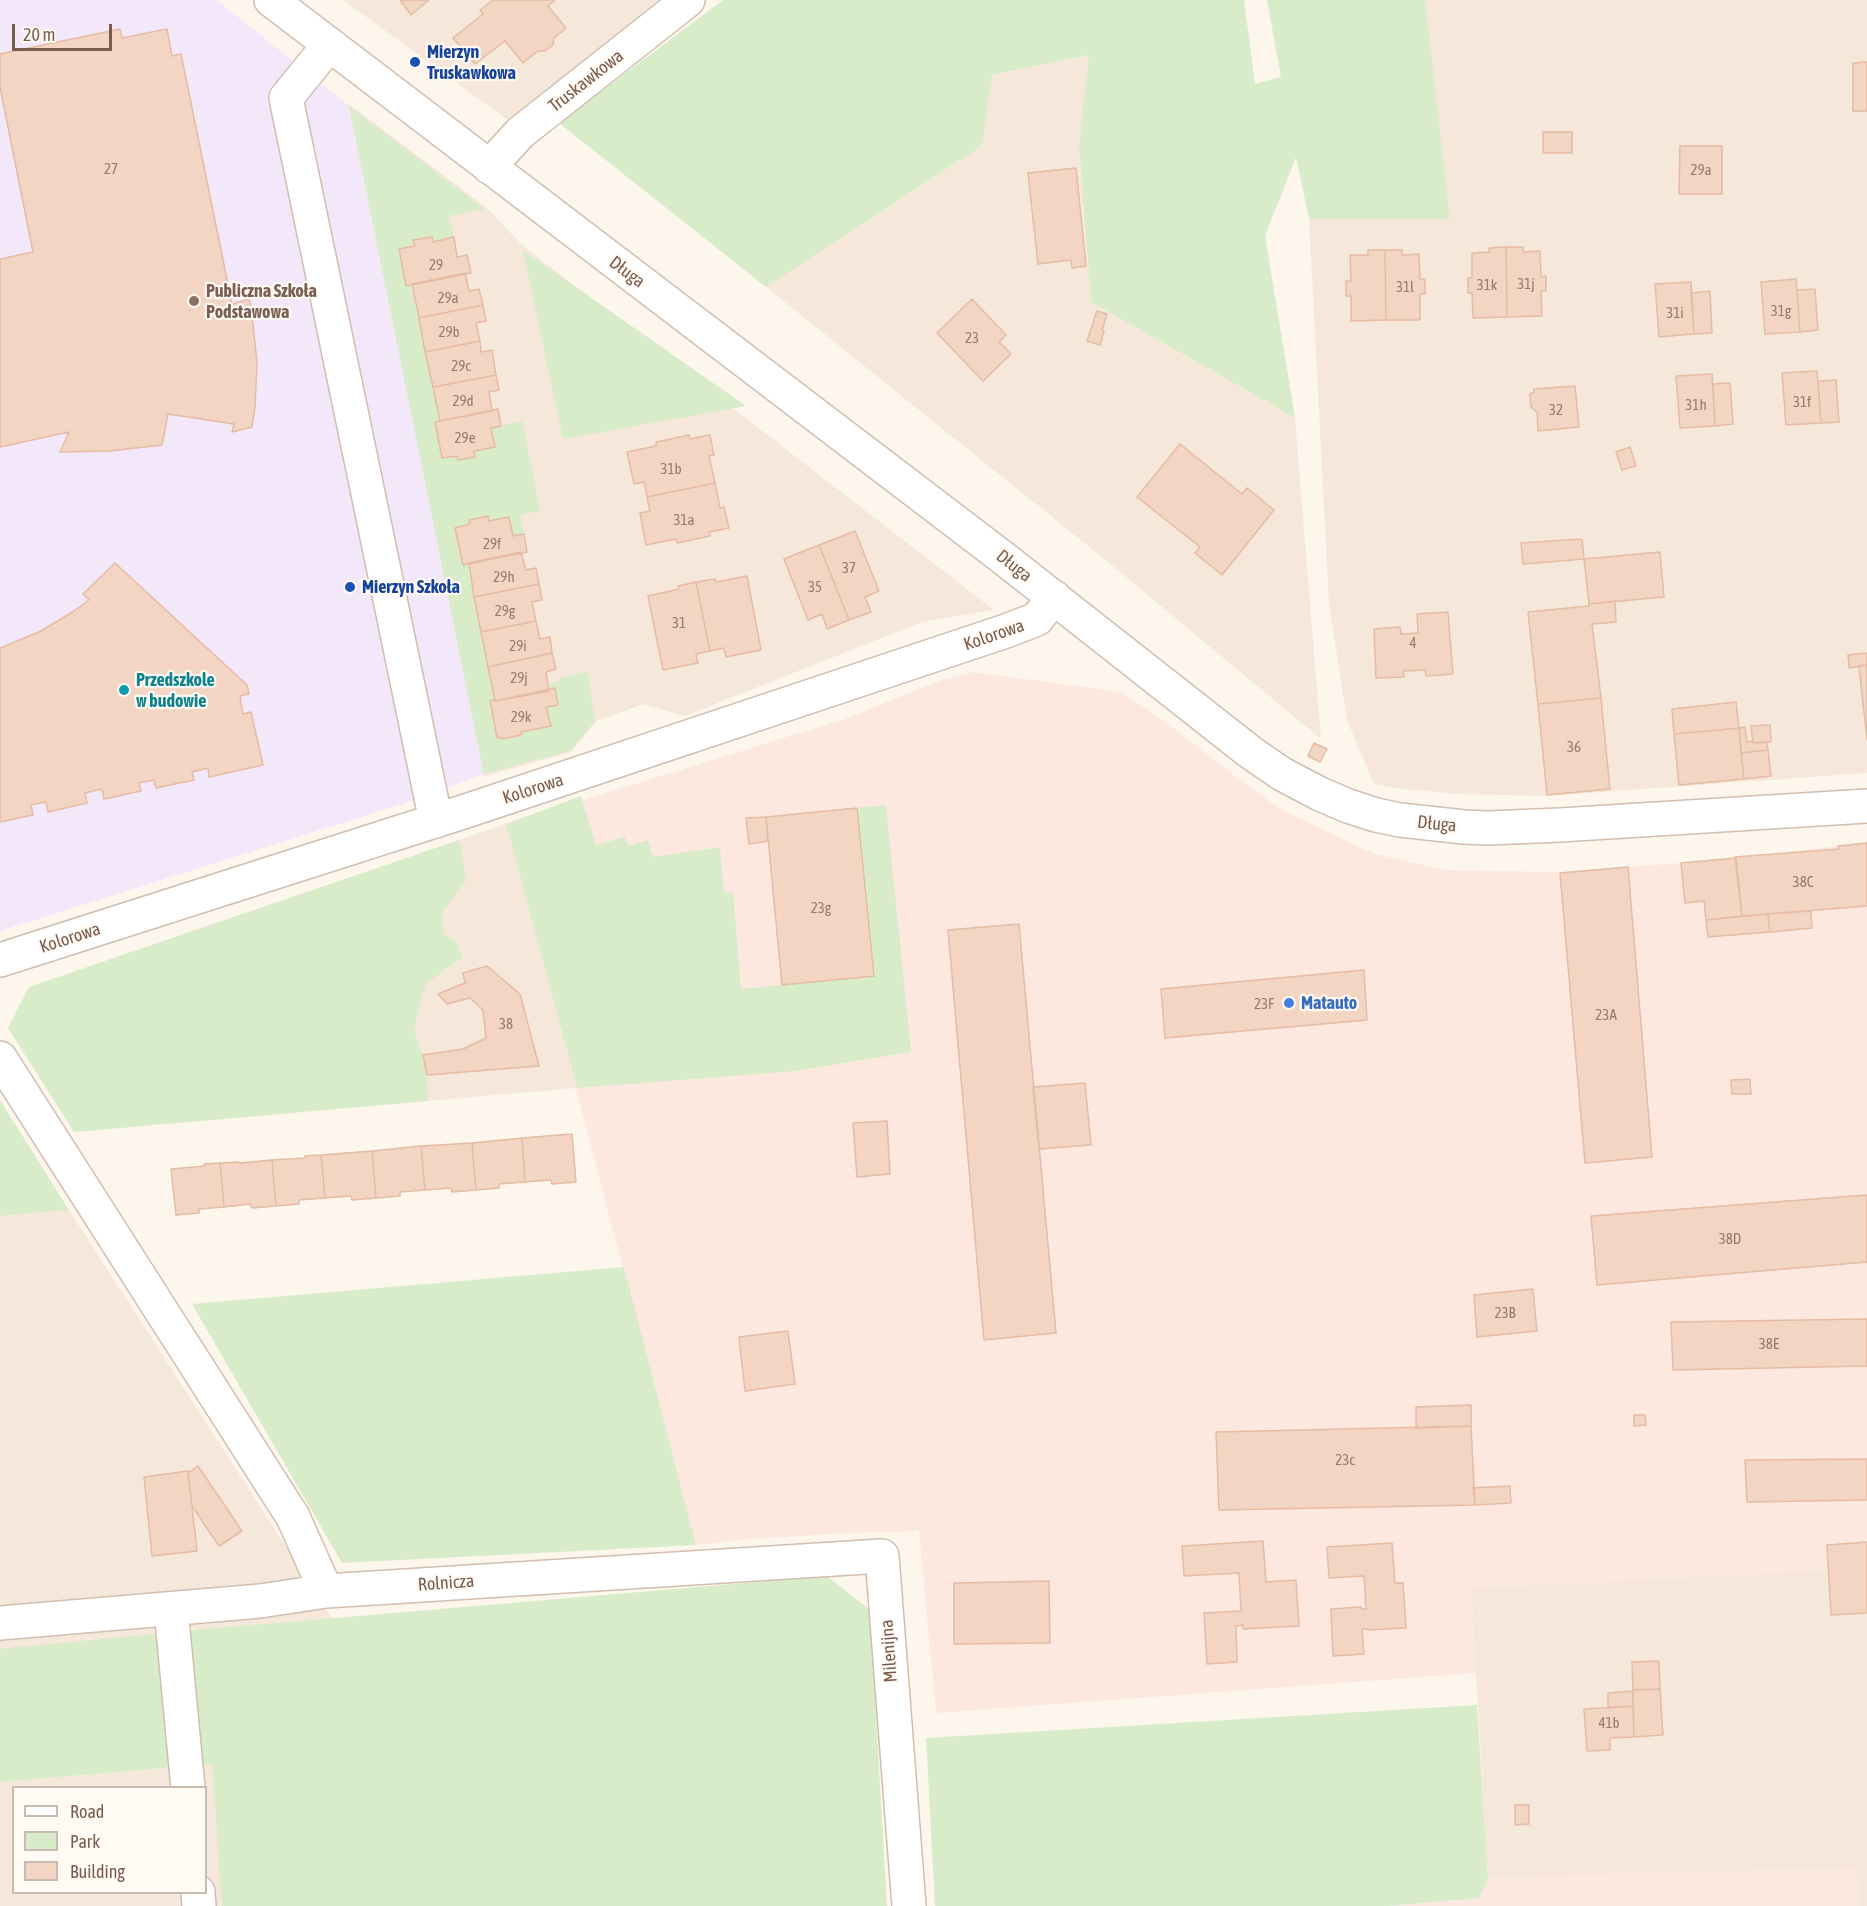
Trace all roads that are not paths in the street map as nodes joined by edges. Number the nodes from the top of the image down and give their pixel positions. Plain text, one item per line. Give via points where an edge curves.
1 (271, 0) edge
2 (688, 0) edge
3 (329, 45) junction
4 (489, 167) junction
5 (1054, 597) junction
6 (1867, 806) edge
7 (436, 821) junction
8 (0, 960) edge
9 (0, 1058) edge
10 (721, 1566) joint
11 (326, 1591) junction
12 (171, 1609) junction
13 (0, 1623) edge
14 (188, 1786) edge
15 (909, 1906) edge

1 - 3 street, Długa
2 - 4 street, Truskawkowa via 519,133
3 - 4 street, Długa
3 - 7 street via 286,98
4 - 5 street, Długa
5 - 6 street, Długa via 1282,774 1320,794 1376,815 1488,828
5 - 7 street, Kolorowa via 1036,619 1006,631
7 - 8 street, Kolorowa
9 - 11 street via 293,1517
10 - 11 street, Rolnicza
10 - 15 street, Milenijna via 882,1556
11 - 12 street, Rolnicza via 260,1602
12 - 13 street, Rolnicza
12 - 14 street

